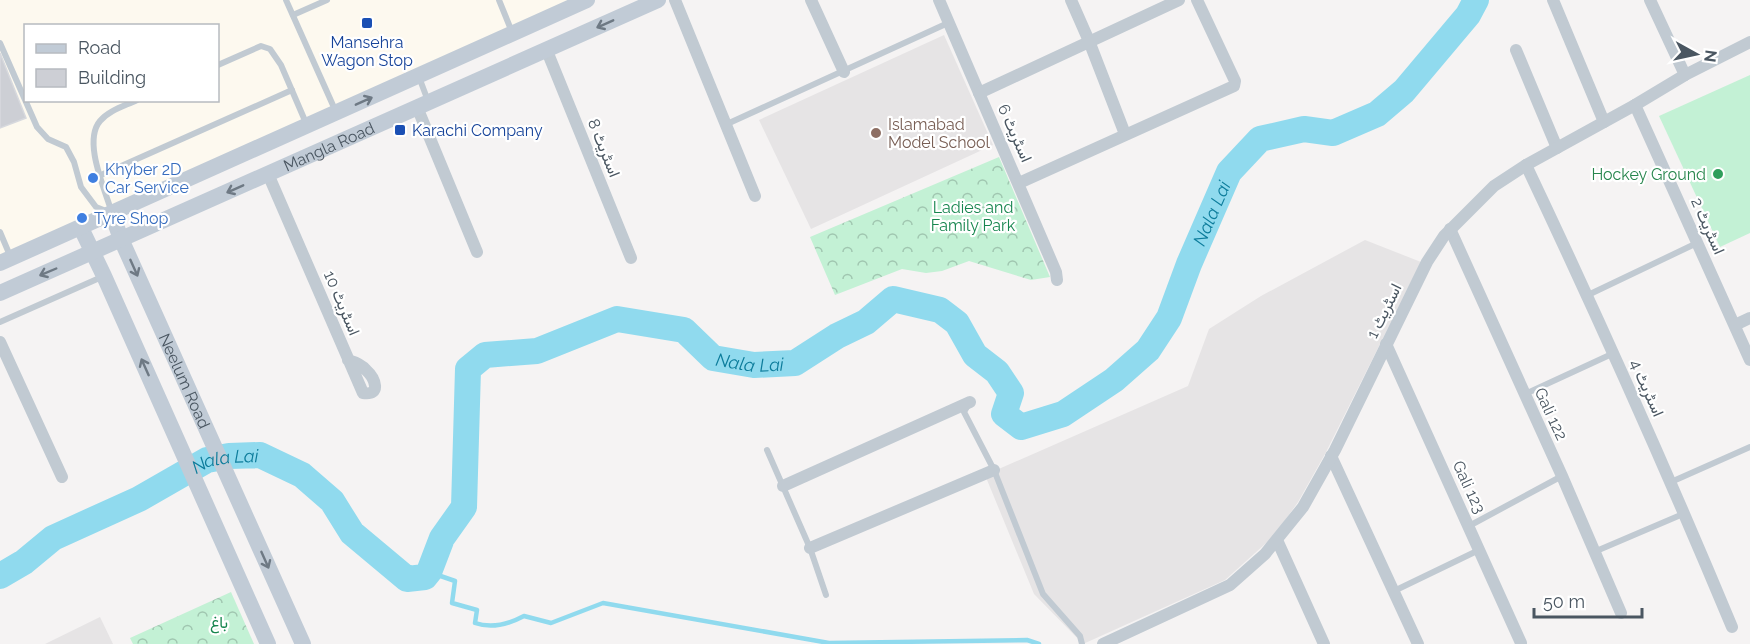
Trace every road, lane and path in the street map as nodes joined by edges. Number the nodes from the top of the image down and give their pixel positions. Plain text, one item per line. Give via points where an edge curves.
1 (286, 0) edge
2 (327, 0) edge
3 (499, 0) edge
4 (587, 0) edge
5 (656, 0) edge
6 (675, 0) edge
7 (811, 0) edge
8 (939, 0) edge
9 (1071, 0) edge
10 (1179, 0) edge
11 (1197, 0) edge
12 (1553, 0) edge
13 (1650, 0) edge
14 (293, 15) junction
15 (949, 23) junction
16 (512, 33) junction
17 (1089, 41) junction
18 (1750, 42) edge
19 (0, 43) edge
20 (1516, 50) dead end
21 (547, 51) junction
22 (219, 65) edge
23 (844, 72) junction
24 (1685, 75) junction
25 (418, 76) junction
26 (291, 90) junction
27 (979, 93) junction
28 (24, 97) edge
29 (26, 102) edge
30 (132, 102) edge
31 (423, 104) junction
32 (1635, 105) junction
33 (336, 113) junction
34 (1604, 122) junction
35 (727, 124) junction
36 (307, 126) junction
37 (1125, 134) junction
38 (1557, 148) junction
39 (1526, 165) junction
40 (268, 174) junction
41 (101, 175) junction
42 (1019, 183) junction
43 (755, 196) dead end
44 (112, 214) junction
45 (81, 228) junction
46 (1450, 229) junction
47 (0, 232) edge
48 (121, 239) junction
49 (1697, 243) junction
50 (477, 252) dead end
51 (92, 253) junction
52 (631, 258) dead end
53 (5, 261) edge
54 (104, 276) junction
55 (1057, 280) dead end
56 (0, 293) edge
57 (1588, 295) junction
58 (1750, 318) edge
59 (0, 322) edge
60 (1735, 325) junction
61 (0, 342) edge
62 (1386, 344) junction
63 (1614, 353) junction
64 (348, 360) dead end
65 (1750, 360) edge
66 (1524, 394) junction
67 (970, 402) joint
68 (1750, 447) edge
69 (767, 450) dead end
70 (1331, 456) junction
71 (994, 470) junction
72 (1562, 476) junction
73 (62, 477) dead end
74 (1671, 482) junction
75 (783, 486) junction
76 (1684, 513) junction
77 (1469, 525) junction
78 (1277, 540) junction
79 (810, 548) junction
80 (1479, 549) junction
81 (1593, 552) junction
82 (1394, 591) junction
83 (826, 595) dead end
84 (1621, 613) dead end
85 (1732, 627) dead end
86 (1521, 643) edge
87 (268, 644) edge
88 (303, 644) edge
89 (1082, 644) edge
90 (1103, 644) edge
91 (1324, 644) edge
92 (1418, 644) edge

1 - 14 lane
2 - 14 lane
3 - 16 lane
4 - 16 main road, Mangla Road
5 -> 21 main road, Mangla Road
6 - 35 street
7 - 23 street
8 - 15 street, اسٹریٹ 6
9 - 17 street
10 - 17 street
11 - 37 street via 1234,86
12 - 34 street
13 - 24 street
14 - 33 lane
15 - 23 lane
15 - 27 street, اسٹریٹ 6
16 - 25 main road, Mangla Road
17 - 27 street
17 - 37 street
18 - 24 street, اسٹریٹ 1
19 - 28 lane
20 - 38 street
21 - 31 main road, Mangla Road
21 - 52 street, اسٹریٹ 8
22 - 26 lane via 266,47 275,53
23 - 35 lane
24 - 32 street, اسٹریٹ 1
25 - 31 lane
33 -> 25 main road, Mangla Road
26 - 36 lane
26 - 41 lane
27 - 42 street, اسٹریٹ 6
29 - 44 lane via 37,127 48,139 66,147 81,187 96,207
30 - 41 lane via 110,112 94,130 92,144
31 - 40 main road, Mangla Road
31 - 50 street
32 - 34 street, اسٹریٹ 1
32 - 49 street, اسٹریٹ 2
33 - 36 main road, Mangla Road
34 - 38 street, اسٹریٹ 1
35 - 43 street
36 - 44 main road, Mangla Road
37 - 42 street
38 - 39 street, اسٹریٹ 1
39 - 46 street, اسٹریٹ 1 via 1494,186
39 - 57 street, اسٹریٹ 4
40 -> 48 main road, Mangla Road
40 - 64 street, اسٹریٹ 10 via 363,393 373,391 375,379 366,369
41 - 44 lane
42 - 55 street, اسٹریٹ 6
44 - 45 main road, Mangla Road
44 - 48 main road, Neelum Road
45 - 51 main road, Neelum Road
45 - 53 main road, Mangla Road
46 - 62 street, اسٹریٹ 1 via 1427,262
46 - 66 street, Gali 122
47 - 53 lane
48 - 51 main road, Mangla Road
48 -> 88 main road, Neelum Road
49 - 57 lane
49 - 60 street, اسٹریٹ 2
51 - 54 main road, Neelum Road
51 -> 56 main road, Mangla Road
54 - 59 lane
87 -> 54 main road, Neelum Road
57 - 63 street, اسٹریٹ 4
58 - 60 street
60 - 65 street, اسٹریٹ 2
61 - 73 street
62 - 70 street, اسٹریٹ 1
62 - 77 street, Gali 123
63 - 66 lane
63 - 74 street, اسٹریٹ 4
66 - 72 street, Gali 122
67 - 71 lane via 964,412
67 - 75 street
68 - 74 lane
69 - 75 lane
70 - 78 street, اسٹریٹ 1 via 1303,507
70 - 82 street
71 - 79 street
71 - 89 lane via 1043,594 1080,636
72 - 77 lane
72 - 81 street, Gali 122
74 - 76 street, اسٹریٹ 4
75 - 79 lane
76 - 81 lane
76 - 85 street, اسٹریٹ 4
77 - 80 street, Gali 123
78 - 90 street, اسٹریٹ 1 via 1230,585
78 - 91 street
79 - 83 lane
80 - 82 lane
80 - 86 street, Gali 123
81 - 84 street, Gali 122
82 - 92 street

